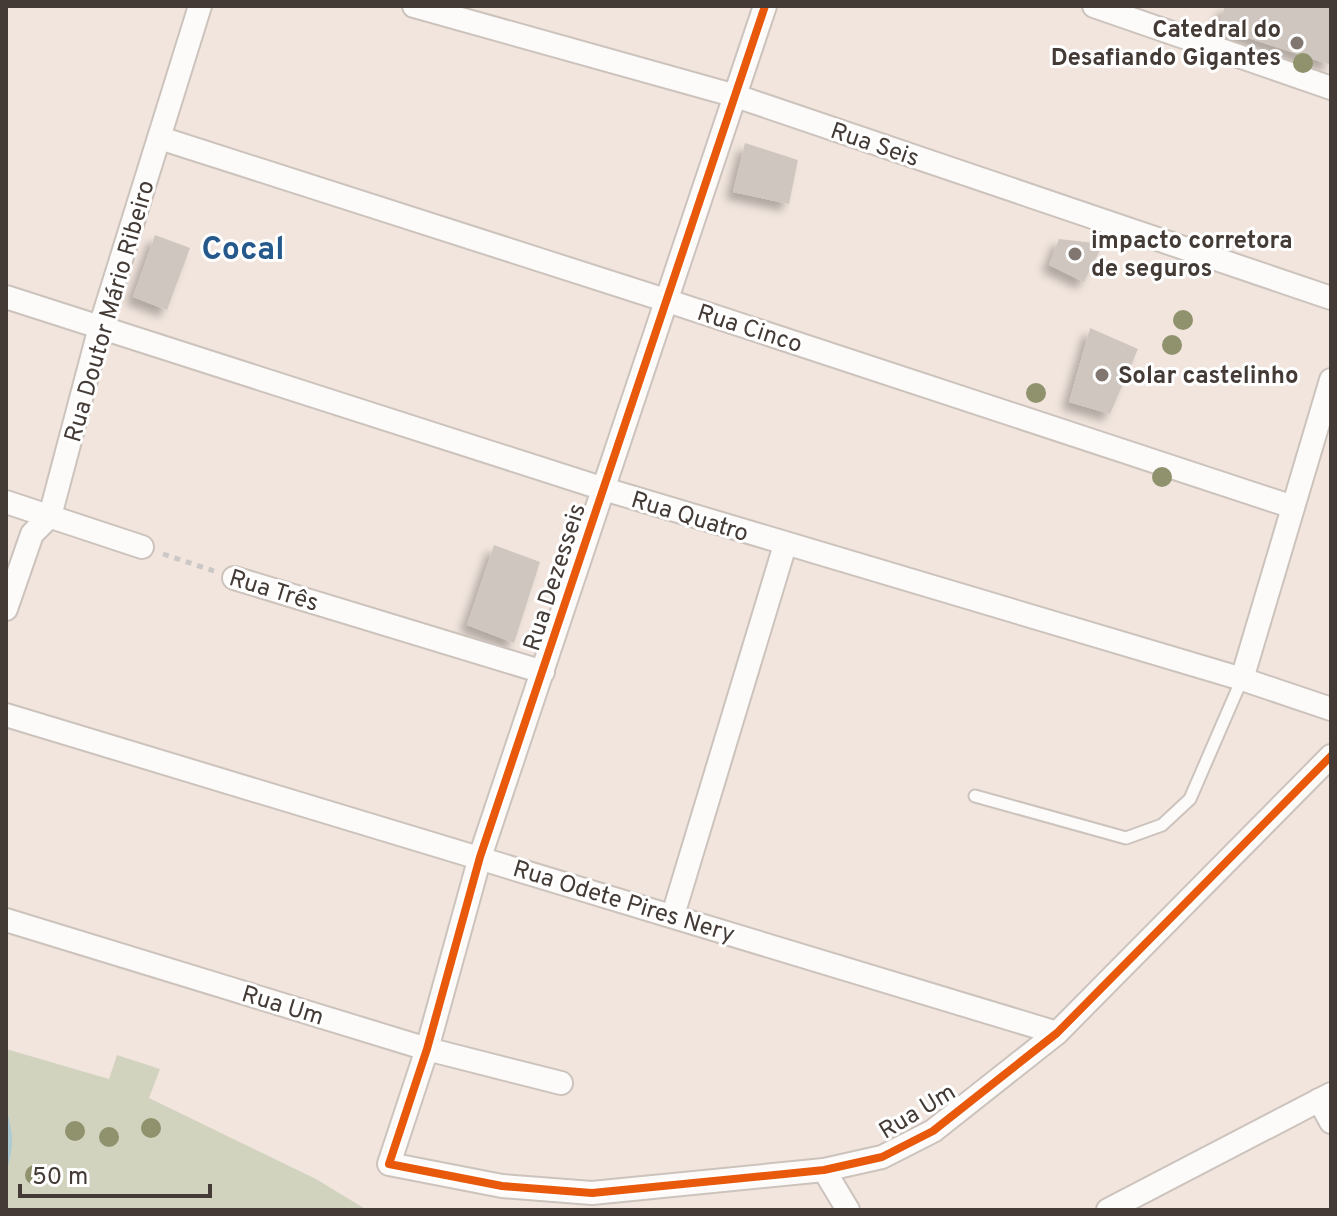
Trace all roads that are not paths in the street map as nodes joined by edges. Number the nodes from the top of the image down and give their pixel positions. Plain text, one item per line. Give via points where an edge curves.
1 (200, 6) edge
2 (414, 6) edge
3 (765, 6) edge
4 (1094, 6) edge
5 (1331, 88) edge
6 (736, 96) junction
7 (160, 138) junction
8 (6, 297) edge
9 (1331, 298) edge
10 (665, 300) junction
11 (100, 327) junction
12 (1331, 380) edge
13 (604, 489) junction
14 (6, 502) edge
15 (1293, 507) junction
16 (50, 516) junction
17 (785, 545) junction
18 (142, 547) road end
19 (234, 578) road end
20 (6, 609) edge
21 (543, 672) junction
22 (1242, 679) junction
23 (1331, 709) edge
24 (6, 715) edge
25 (1331, 756) edge
26 (975, 796) dead end
27 (480, 857) junction
28 (673, 915) junction
29 (6, 920) edge
30 (1057, 1033) junction
31 (427, 1049) junction
32 (561, 1083) dead end
33 (1325, 1097) edge
34 (1331, 1122) edge
35 (389, 1164) joint
36 (824, 1170) junction
37 (848, 1210) edge
38 (1108, 1210) edge

1 - 7 street, Rua Doutor Mário Ribeiro
2 - 6 street, Rua Seis
3 - 6 street, Rua Dezesseis
4 - 5 street
6 - 9 street, Rua Seis
6 - 10 street, Rua Dezesseis
7 - 10 street, Rua Cinco
7 - 11 street, Rua Doutor Mário Ribeiro
8 - 11 street, Rua Quatro
10 - 13 street, Rua Dezesseis
10 - 15 street, Rua Cinco
11 - 13 street, Rua Quatro
11 - 16 street, Rua Doutor Mário Ribeiro
12 - 15 street
13 - 17 street, Rua Quatro
13 - 21 street, Rua Dezesseis
14 - 16 street
15 - 22 street
16 - 18 street
16 - 20 street, Rua Doutor Mário Ribeiro via 32,534
17 - 22 street, Rua Quatro
17 - 28 street
19 - 21 street, Rua Três
21 - 27 street, Rua Dezesseis
22 - 23 street, Rua Quatro
22 - 26 lane via 1190,799 1162,825 1126,838
24 - 27 street, Rua Odete Pires Nery
25 - 30 street, Rua Um
27 - 28 street, Rua Odete Pires Nery
27 - 31 street, Rua Dezesseis
28 - 30 street, Rua Odete Pires Nery
29 - 31 street, Rua Um
30 - 36 street, Rua Um via 933,1131 882,1157
31 - 32 street, Rua Um
31 - 35 street, Rua Dezesseis
33 - 34 street
33 - 38 street
35 - 36 street, Rua Um via 502,1186 592,1193
36 - 37 street

